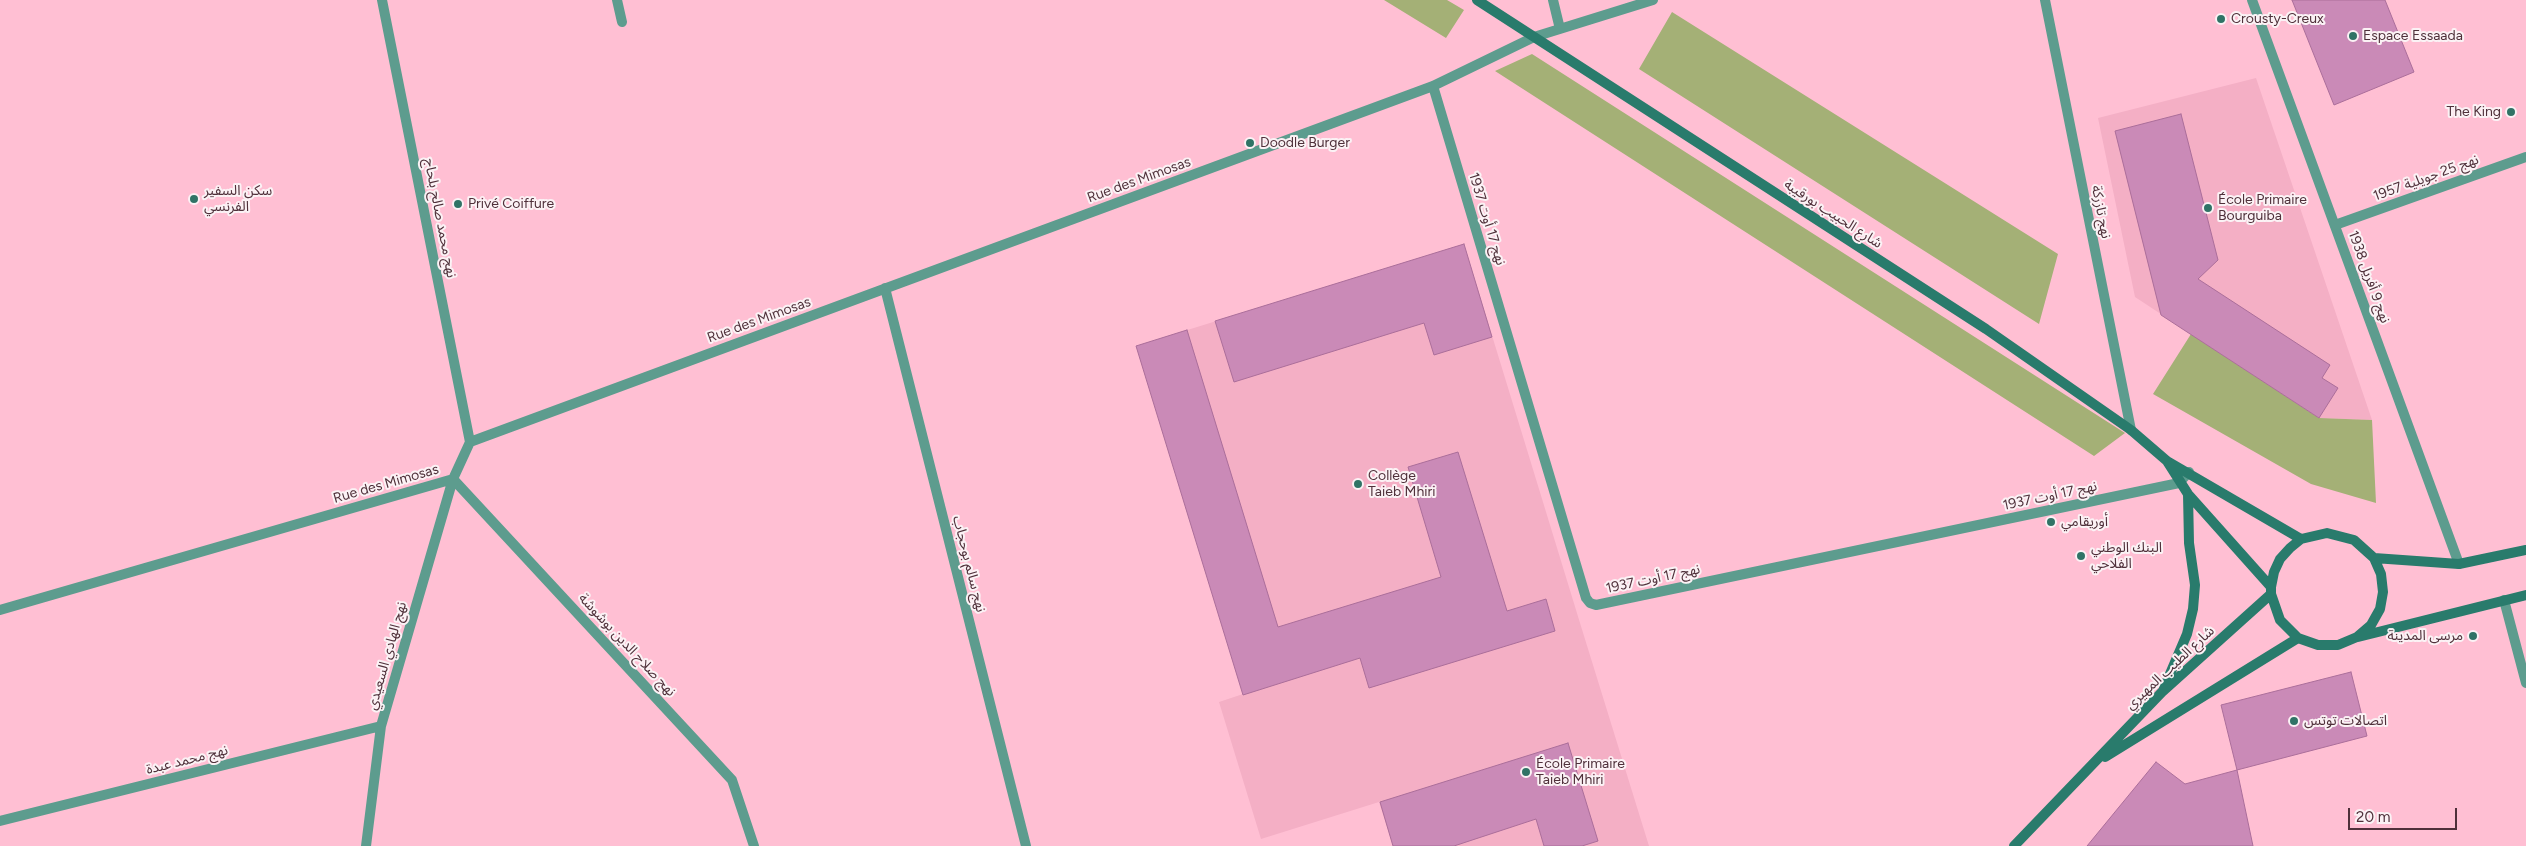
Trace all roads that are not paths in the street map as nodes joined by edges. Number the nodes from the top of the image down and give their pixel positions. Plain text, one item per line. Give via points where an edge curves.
1 (382, 0) edge
2 (617, 0) edge
3 (1477, 0) edge
4 (1553, 0) edge
5 (1653, 0) edge
6 (2044, 0) edge
7 (2252, 0) edge
8 (622, 22) dead end
9 (1560, 29) junction
10 (1534, 37) junction
11 (1433, 86) junction
12 (2526, 157) edge
13 (2335, 225) junction
14 (885, 288) junction
15 (2131, 430) junction
16 (470, 442) junction
17 (2167, 461) junction
18 (2189, 472) junction
19 (453, 478) junction
20 (2180, 483) junction
21 (2188, 494) junction
22 (2301, 539) junction
23 (2526, 550) edge
24 (2374, 558) junction
25 (2459, 564) junction
26 (2271, 590) junction
27 (2526, 595) edge
28 (2504, 600) junction
29 (0, 610) edge
30 (2358, 637) junction
31 (2298, 638) junction
32 (2526, 683) edge
33 (2162, 692) junction
34 (381, 726) junction
35 (2091, 765) junction
36 (0, 821) edge
37 (366, 846) edge
38 (754, 846) edge
39 (1026, 846) edge
40 (2014, 846) edge

1 - 16 street, نهج محمد صالح بلحاج
2 - 8 street
3 - 10 main road, شارع الحبيب بورقيبة
4 - 9 street
5 - 9 street, Rue des Mimosas
6 - 15 street, نهج تازركة
7 - 13 street, نهج 9 أفريل 1938
9 - 10 street, Rue des Mimosas
10 - 11 street, Rue des Mimosas
10 - 15 main road, شارع الحبيب بورقيبة via 1986,329
11 - 14 street, Rue des Mimosas
11 - 20 street, نهج 17 أوت 1937 via 1590,603 1596,605
12 - 13 street, نهج 25 جويلية 1957
13 - 25 street, نهج 9 أفريل 1938
14 - 16 street, Rue des Mimosas
14 - 39 street, نهج سالم بوحجاب
15 - 17 main road, شارع الحبيب بورقيبة
16 - 19 street, Rue des Mimosas
17 - 18 main road
17 - 20 main road
18 - 20 street
18 - 22 main road
19 - 29 street, Rue des Mimosas
19 - 34 street, نهج الهادي السعيدي
19 - 38 street, نهج صلاح الدين بوشوشة via 721,766 740,798
20 - 21 main road
21 - 26 main road
21 - 33 main road via 2193,609 2187,634
22 - 24 main road via 2327,533 2354,540
22 - 26 main road via 2280,559
23 - 25 main road
24 - 25 main road
24 - 30 main road via 2381,574 2380,610
26 - 31 main road via 2280,620
26 - 33 main road, شارع الطيب المهيري
27 - 28 main road
28 - 30 main road
28 - 32 street
30 - 31 main road via 2338,645 2318,645
31 - 35 main road, شارع الطيب المهيري
33 - 35 main road, شارع الطيب المهيري
34 - 36 street, نهج محمد عبدة
34 - 37 street, نهج الهادي السعيدي
35 - 40 main road, شارع الطيب المهيري

